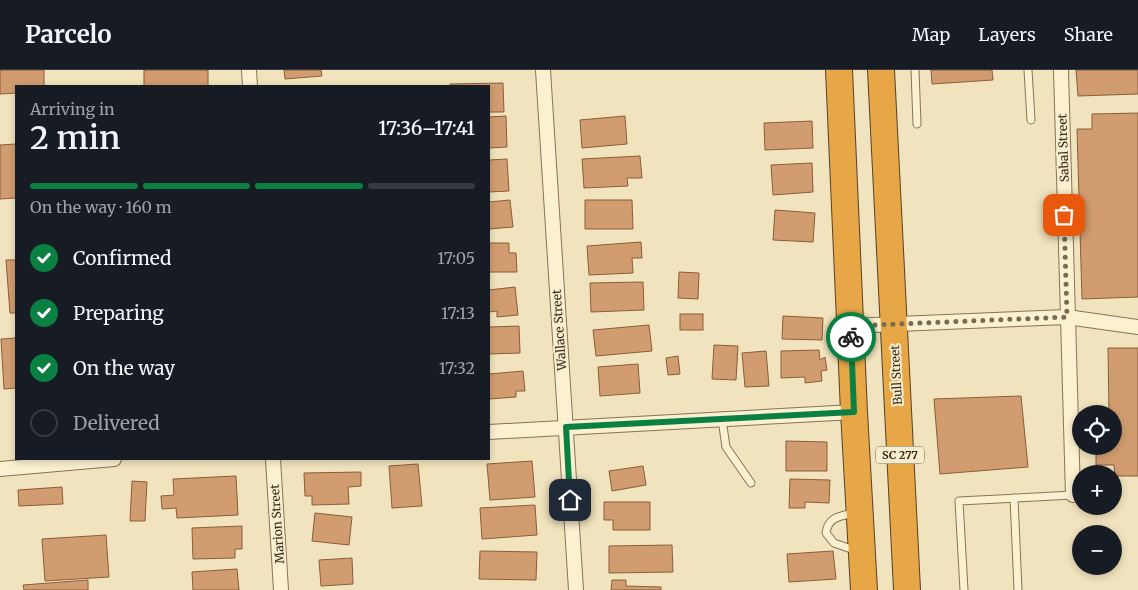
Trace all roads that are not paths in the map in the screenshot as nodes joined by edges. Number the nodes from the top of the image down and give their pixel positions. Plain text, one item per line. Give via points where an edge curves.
1 (249, 70) edge
2 (543, 70) edge
3 (839, 70) edge
4 (881, 70) edge
5 (915, 70) edge
6 (1028, 70) edge
7 (1060, 70) edge
8 (250, 85) edge
9 (1031, 120) dead end
10 (917, 124) dead end
11 (1067, 317) junction
12 (893, 325) junction
13 (850, 326) junction
14 (1138, 327) edge
15 (854, 412) junction
16 (722, 419) junction
17 (566, 427) junction
18 (490, 432) edge
19 (103, 460) edge
20 (273, 460) edge
21 (1072, 465) edge
22 (0, 469) edge
23 (752, 483) dead end
24 (1072, 495) edge
25 (1014, 498) junction
26 (860, 512) junction
27 (862, 553) junction
28 (281, 590) edge
29 (576, 590) edge
30 (864, 590) edge
31 (907, 590) edge
32 (964, 590) edge
33 (1018, 590) edge

1 - 8 street
2 - 17 street, Wallace Street
3 - 13 highway
4 - 12 highway, Bull Street / SC 277
5 - 10 lane
6 - 9 lane
7 - 11 street, Sabal Street
11 - 12 street
11 - 14 street
11 - 21 street, Sabal Street
12 - 13 street
12 - 31 highway, Bull Street / SC 277
13 - 15 highway
15 - 16 street
15 - 26 highway
16 - 17 street
16 - 23 lane via 726,447
17 - 18 street
17 - 29 street, Wallace Street
19 - 22 street
20 - 28 street, Marion Street
24 - 25 lane
25 - 32 lane via 958,501
25 - 33 lane
26 - 27 highway
26 - 27 lane via 838,516 830,521 826,533 834,543
27 - 30 highway

